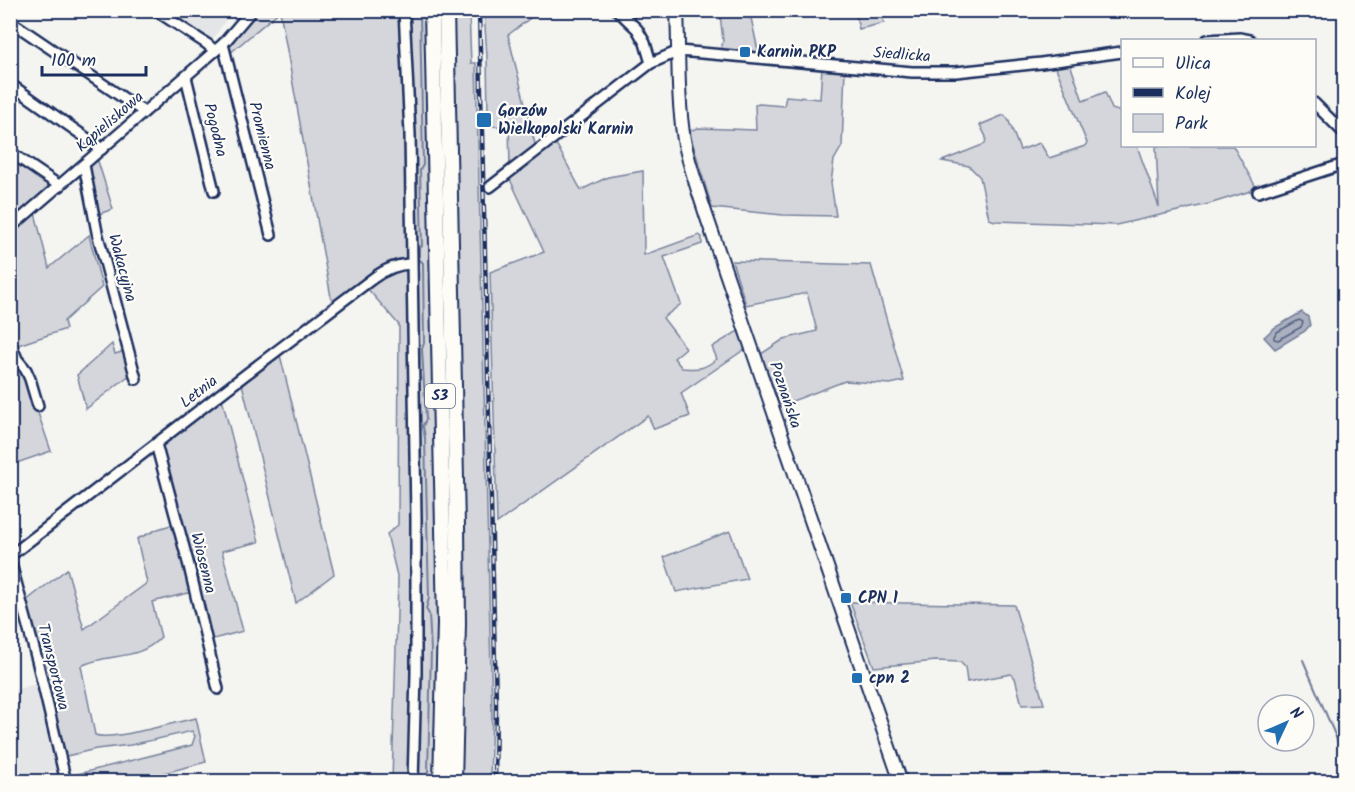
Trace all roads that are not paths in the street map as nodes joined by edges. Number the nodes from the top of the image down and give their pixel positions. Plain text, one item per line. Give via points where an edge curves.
1 (155, 10) edge
2 (252, 10) edge
3 (404, 10) edge
4 (432, 10) edge
5 (446, 10) edge
6 (617, 10) edge
7 (678, 10) edge
8 (10, 21) edge
9 (1224, 39) edge
10 (1245, 39) edge
11 (223, 44) junction
12 (214, 51) junction
13 (679, 51) junction
14 (1121, 52) edge
15 (651, 63) junction
16 (186, 77) junction
17 (10, 84) edge
18 (1316, 105) edge
19 (144, 112) junction
20 (1344, 133) edge
21 (102, 149) junction
22 (10, 152) edge
23 (1344, 164) edge
24 (84, 165) junction
25 (60, 186) junction
26 (490, 187) dead end
27 (214, 190) dead end
28 (1258, 192) dead end
29 (10, 228) edge
30 (271, 235) dead end
31 (411, 264) junction
32 (10, 342) edge
33 (136, 379) dead end
34 (38, 406) dead end
35 (156, 444) junction
36 (10, 558) edge
37 (218, 689) dead end
38 (66, 782) edge
39 (412, 782) edge
40 (441, 782) edge
41 (454, 782) edge
42 (901, 782) edge

1 - 12 street
2 - 11 street, Kąpieliskowa
3 - 31 street
4 - 40 highway, S3 via 445,623
5 - 41 highway, S3 via 457,526
6 - 15 street via 637,28
7 - 13 main road, Poznańska
8 - 19 street
9 - 10 street
11 - 12 street, Kąpieliskowa
11 - 30 street, Promienna
12 - 16 street, Kąpieliskowa
13 - 14 street, Siedlicka via 912,72 956,72
13 - 15 street
13 - 42 main road, Poznańska via 684,140 692,169
15 - 26 street
16 - 19 street, Kąpieliskowa
16 - 27 street, Pogodna
17 - 21 street
18 - 20 street
19 - 21 street, Kąpieliskowa
21 - 24 street, Kąpieliskowa
22 - 25 street
23 - 28 street
24 - 25 street, Kąpieliskowa
24 - 33 street, Wakacyjna via 96,232
25 - 29 street, Kąpieliskowa
31 - 35 street, Letnia via 393,267 372,279
31 - 39 street via 416,600
32 - 34 street via 30,379
35 - 36 street, Letnia
35 - 37 street, Wiosenna
36 - 38 street, Transportowa

